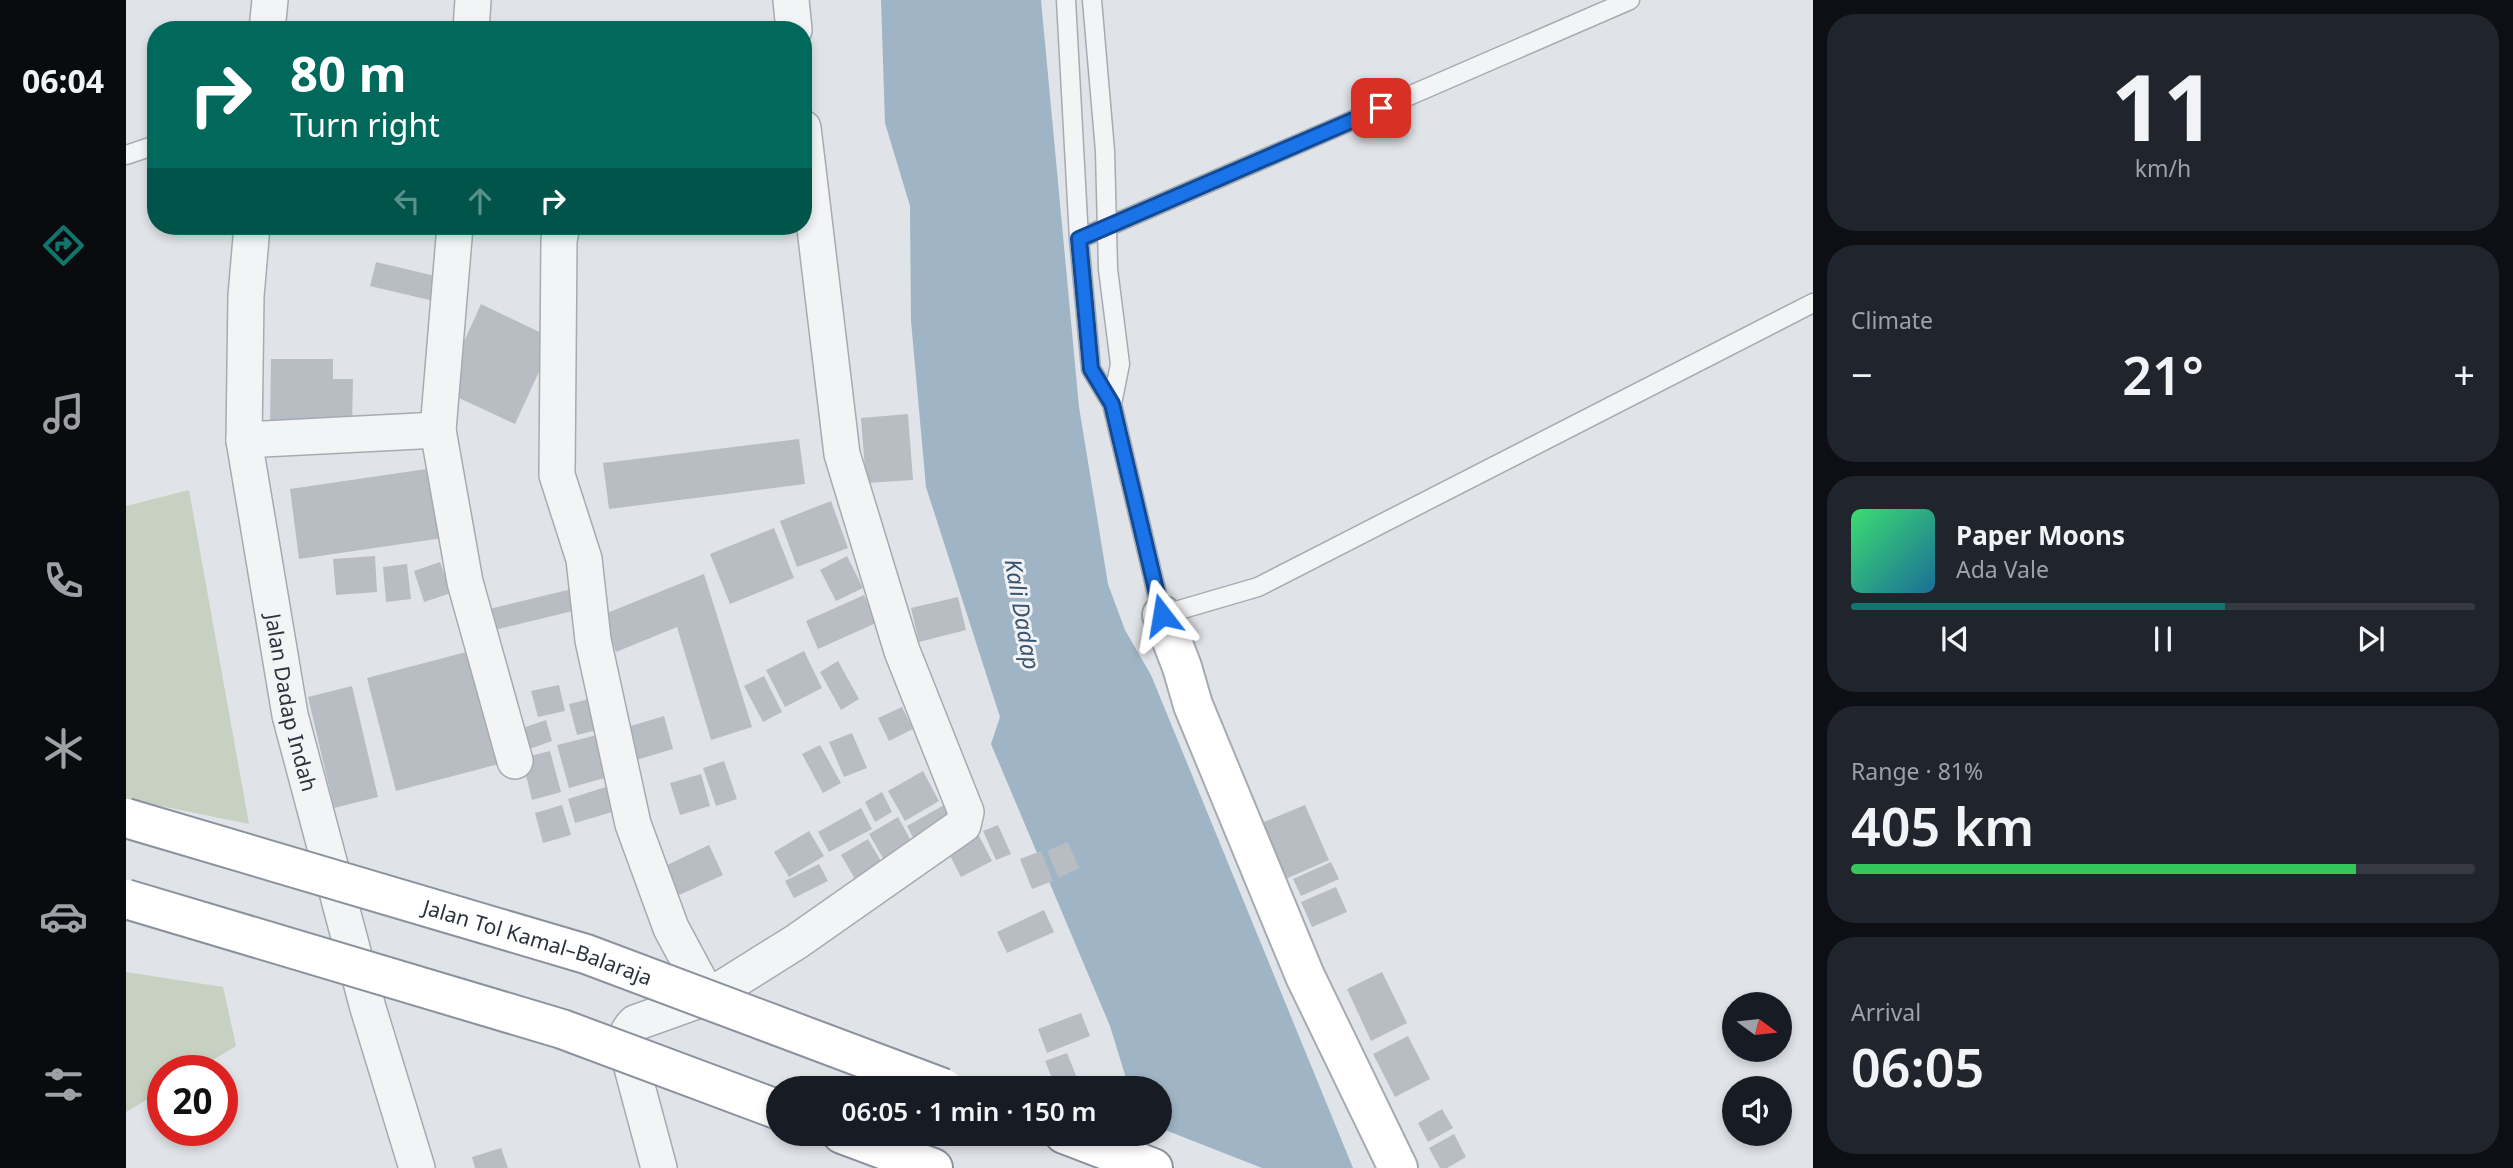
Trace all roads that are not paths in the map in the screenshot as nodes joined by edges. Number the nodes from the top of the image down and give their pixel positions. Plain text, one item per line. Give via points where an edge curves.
1 (270, 0) edge
2 (473, 0) edge
3 (791, 0) edge
4 (1066, 0) edge
5 (1092, 0) edge
6 (1630, 0) edge
7 (268, 21) edge
8 (472, 21) edge
9 (793, 21) edge
10 (147, 148) edge
11 (126, 155) edge
12 (812, 226) edge
13 (1107, 227) junction
14 (251, 235) edge
15 (454, 235) edge
16 (560, 235) edge
17 (1079, 239) junction
18 (1813, 303) edge
19 (1112, 404) junction
20 (438, 430) junction
21 (244, 440) junction
22 (1162, 615) junction
23 (515, 761) dead end
24 (126, 818) edge
25 (126, 899) edge
26 (708, 997) junction
27 (911, 1076) edge
28 (766, 1105) edge
29 (874, 1146) edge
30 (1095, 1146) edge
31 (417, 1168) edge
32 (659, 1168) edge
33 (933, 1168) edge
34 (1153, 1168) edge
35 (1398, 1168) edge

1 - 7 street
2 - 8 street
3 - 9 street
4 - 17 lane
5 - 13 lane
6 - 13 lane
10 - 11 lane
12 - 26 street via 842,454 902,651 967,812 962,825 796,942
13 - 17 lane
13 - 19 lane via 1121,364
14 - 21 street, Jalan Dadap Indah
15 - 20 street
16 - 26 street via 557,475 584,559 593,640 633,824 671,928
17 - 19 lane via 1091,369
18 - 22 lane via 1258,587
19 - 22 lane
20 - 21 street
20 - 23 street via 465,582
21 - 31 street, Jalan Dadap Indah via 290,715 368,1008
22 - 35 main road via 1193,705 1305,976
24 - 27 main road, Jalan Tol Kamal–Balaraja, bridge via 586,954
25 - 28 main road, bridge via 562,1029
26 - 32 street via 635,1023 625,1039
29 - 33 main road
30 - 34 main road

